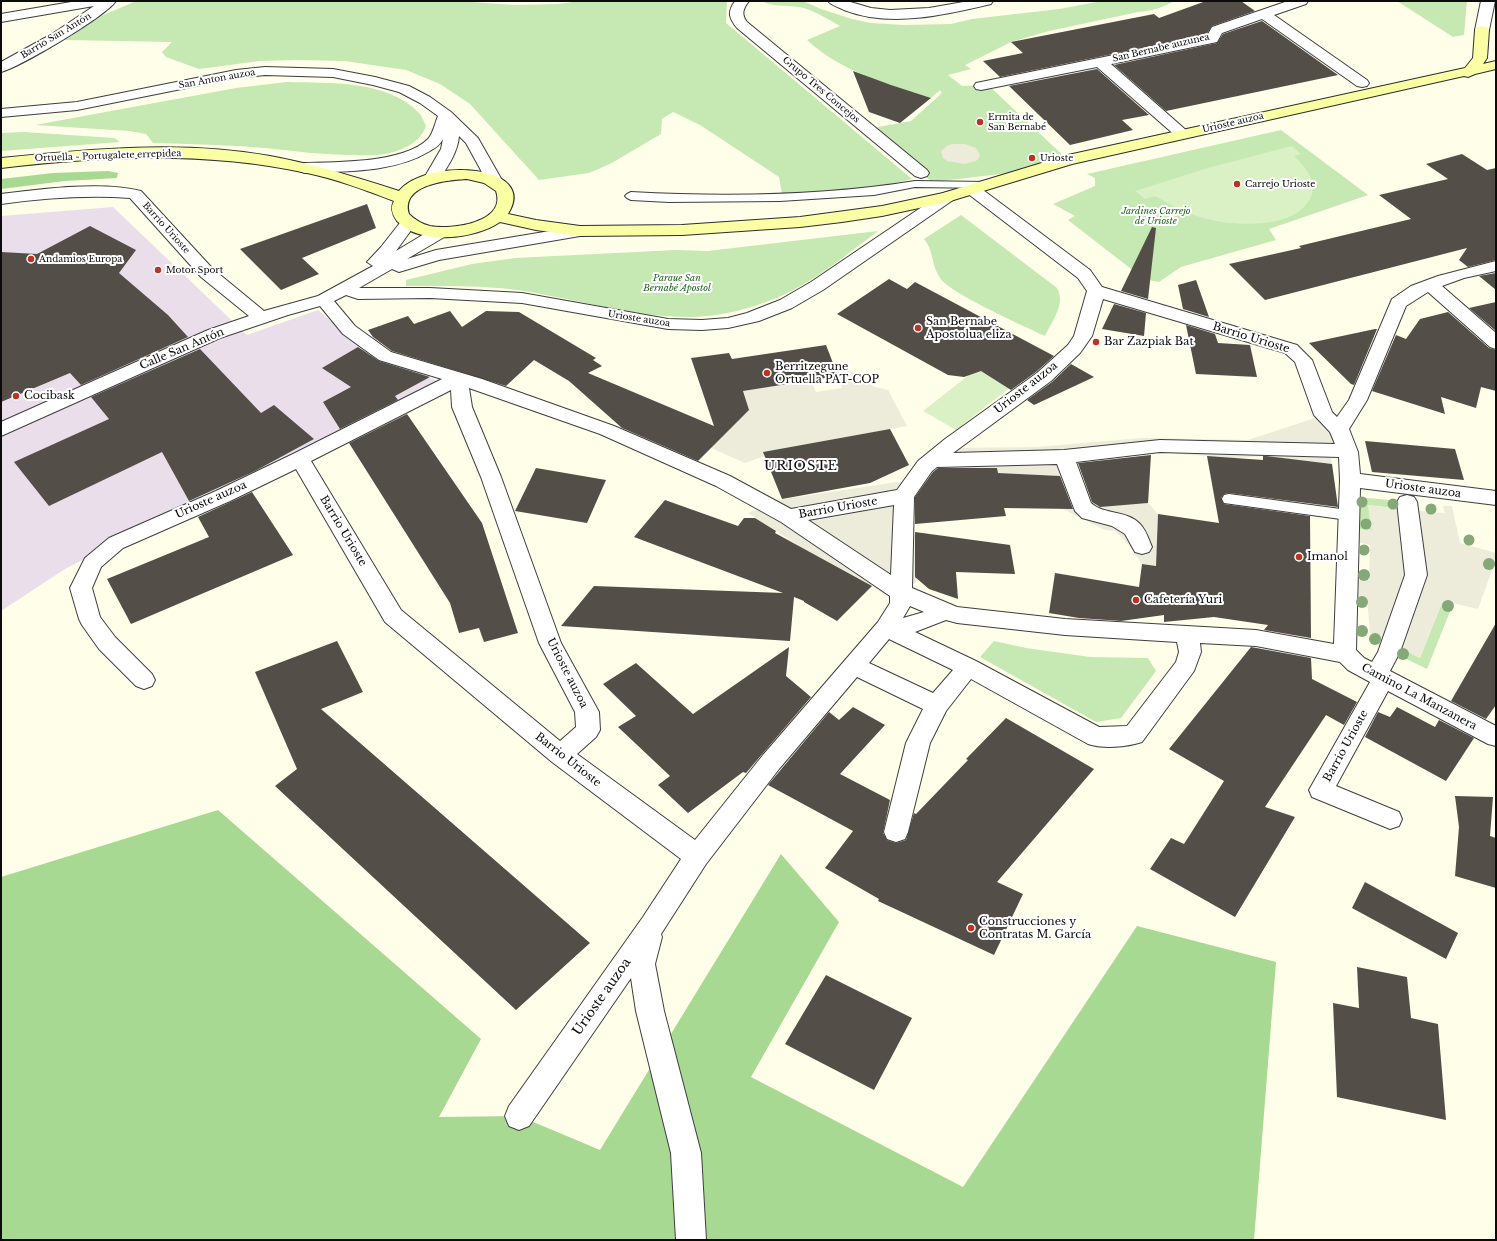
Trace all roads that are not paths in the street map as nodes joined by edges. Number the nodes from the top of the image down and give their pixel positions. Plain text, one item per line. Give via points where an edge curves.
1 (100, 1) edge
2 (109, 1) edge
3 (742, 1) edge
4 (835, 1) edge
5 (986, 1) edge
6 (1301, 1) edge
7 (1488, 1) edge
8 (1263, 13) junction
9 (1, 18) edge
10 (1482, 30) junction
11 (1495, 42) dead end
12 (1100, 62) junction
13 (1496, 65) edge
14 (1, 68) edge
15 (1496, 70) edge
16 (1468, 72) junction
17 (1362, 83) dead end
18 (981, 86) dead end
19 (1, 113) edge
20 (446, 115) junction
21 (1182, 134) junction
22 (1, 163) edge
23 (305, 168) junction
24 (921, 173) dead end
25 (432, 178) junction
26 (495, 182) junction
27 (980, 188) junction
28 (631, 196) dead end
29 (947, 197) junction
30 (402, 198) junction
31 (1, 199) edge
32 (497, 216) junction
33 (408, 222) junction
34 (580, 230) junction
35 (440, 232) junction
36 (1496, 266) edge
37 (367, 277) junction
38 (1430, 285) junction
39 (346, 288) junction
40 (1096, 291) junction
41 (324, 300) junction
42 (262, 318) junction
43 (1496, 343) edge
44 (459, 378) junction
45 (1339, 429) junction
46 (1, 430) edge
47 (1348, 452) junction
48 (1064, 457) junction
49 (300, 459) junction
50 (932, 460) junction
51 (1350, 480) junction
52 (904, 496) junction
53 (1496, 498) edge
54 (1229, 499) dead end
55 (1407, 502) dead end
56 (1348, 515) junction
57 (788, 517) junction
58 (1142, 547) dead end
59 (902, 593) junction
60 (944, 611) junction
61 (886, 628) junction
62 (1187, 634) junction
63 (1345, 653) junction
64 (854, 665) junction
65 (968, 667) junction
66 (1381, 676) junction
67 (144, 680) dead end
68 (937, 705) junction
69 (1496, 737) edge
70 (560, 756) junction
71 (1390, 819) dead end
72 (896, 832) dead end
73 (697, 856) junction
74 (652, 925) junction
75 (519, 1116) dead end
76 (691, 1240) edge

1 - 9 street, Barrio San Antón
2 - 14 street, Barrio San Antón via 69,30
3 - 24 street, Grupo Tres Concejos via 736,8 736,18 742,25
4 - 5 street via 872,12 904,14 943,11
6 - 8 street, San Bernabe auzunea
7 - 10 street
8 - 12 street, San Bernabe auzunea via 1217,30 1212,39
8 - 17 street
10 - 11 street
10 - 16 street via 1480,58
12 - 18 street, San Bernabe auzunea
12 - 21 street, San Bernabe auzunea
13 - 16 street, Urioste auzoa
15 - 16 street
16 - 21 street, Urioste auzoa
19 - 20 street, San Anton auzoa via 77,106 236,74 298,71 376,81 404,89
20 - 23 street via 435,140 414,154 364,165
20 - 25 street via 450,126 451,144 448,154
20 - 26 street, San Anton auzoa via 473,141
21 - 27 street, Urioste auzoa via 1068,160
22 - 23 street, Ortuella - Portugalete errepidea via 77,156 188,153 252,158
23 - 30 street, Ortuella - Portugalete errepidea via 344,177
25 - 26 street via 467,174
25 - 30 street via 414,187
26 - 32 street via 507,198 503,210
27 - 28 lane via 915,184 874,191 788,197
27 - 29 street, Urioste auzoa
27 - 40 street via 1084,274
29 - 34 street, Urioste auzoa via 882,211 800,222 682,230
29 - 39 street, Urioste auzoa via 818,286 786,304 753,317 728,323 668,324 522,298 430,293 358,294
30 - 33 street via 400,212
31 - 42 street, Barrio Urioste via 108,191 135,194 207,273
32 - 34 street, Urioste auzoa via 536,225
32 - 35 street via 468,230
33 - 35 street via 418,228
33 - 37 street
34 - 37 street, Urioste auzoa via 436,255
35 - 37 street
36 - 38 street
37 - 39 street, Calle San Antón
38 - 43 street
38 - 45 street via 1405,296 1398,304 1358,400
39 - 41 street, Calle San Antón
40 - 45 street, Barrio Urioste via 1291,349 1303,360 1324,415
40 - 50 street, Urioste auzoa via 1084,336 1074,349 1044,377
41 - 42 street, Calle San Antón
41 - 44 street via 349,330 385,356
42 - 46 street, Calle San Antón via 214,334
44 - 49 street, Urioste auzoa
44 - 57 street via 607,430 723,481
44 - 70 street, Urioste auzoa via 462,407 491,477 550,643 587,712 588,730
45 - 47 street, Barrio Urioste
47 - 48 street via 1160,446
47 - 51 street, Barrio Urioste
48 - 50 street
48 - 58 street via 1082,506 1089,513 1118,520 1133,528
49 - 67 street, Urioste auzoa via 116,544 92,563 81,588 90,619 107,643
49 - 70 street, Barrio Urioste via 394,616
50 - 52 street, Urioste auzoa
51 - 53 street, Urioste auzoa
51 - 56 street, Barrio Urioste
52 - 57 street, Barrio Urioste
52 - 59 street
54 - 56 lane
55 - 66 street via 1416,575
56 - 63 street, Barrio Urioste
57 - 59 street, Barrio Urioste
59 - 60 street, Barrio Urioste
59 - 61 street via 901,603
60 - 61 street via 926,622
60 - 62 street, Barrio Urioste via 957,615 1036,624
61 - 64 street
61 - 65 street
62 - 63 street, Barrio Urioste via 1256,638
62 - 65 street via 1190,652 1186,665 1134,735 1096,737
63 - 66 street, Camino La Manzanera via 1356,664
64 - 68 street
64 - 73 street via 771,762
65 - 68 street
66 - 69 street, Camino La Manzanera
66 - 71 street, Barrio Urioste via 1321,790
68 - 72 street via 918,743
70 - 73 street, Barrio Urioste
73 - 74 street, Urioste auzoa
74 - 75 street, Urioste auzoa
74 - 76 street via 642,964 650,1011 686,1153

